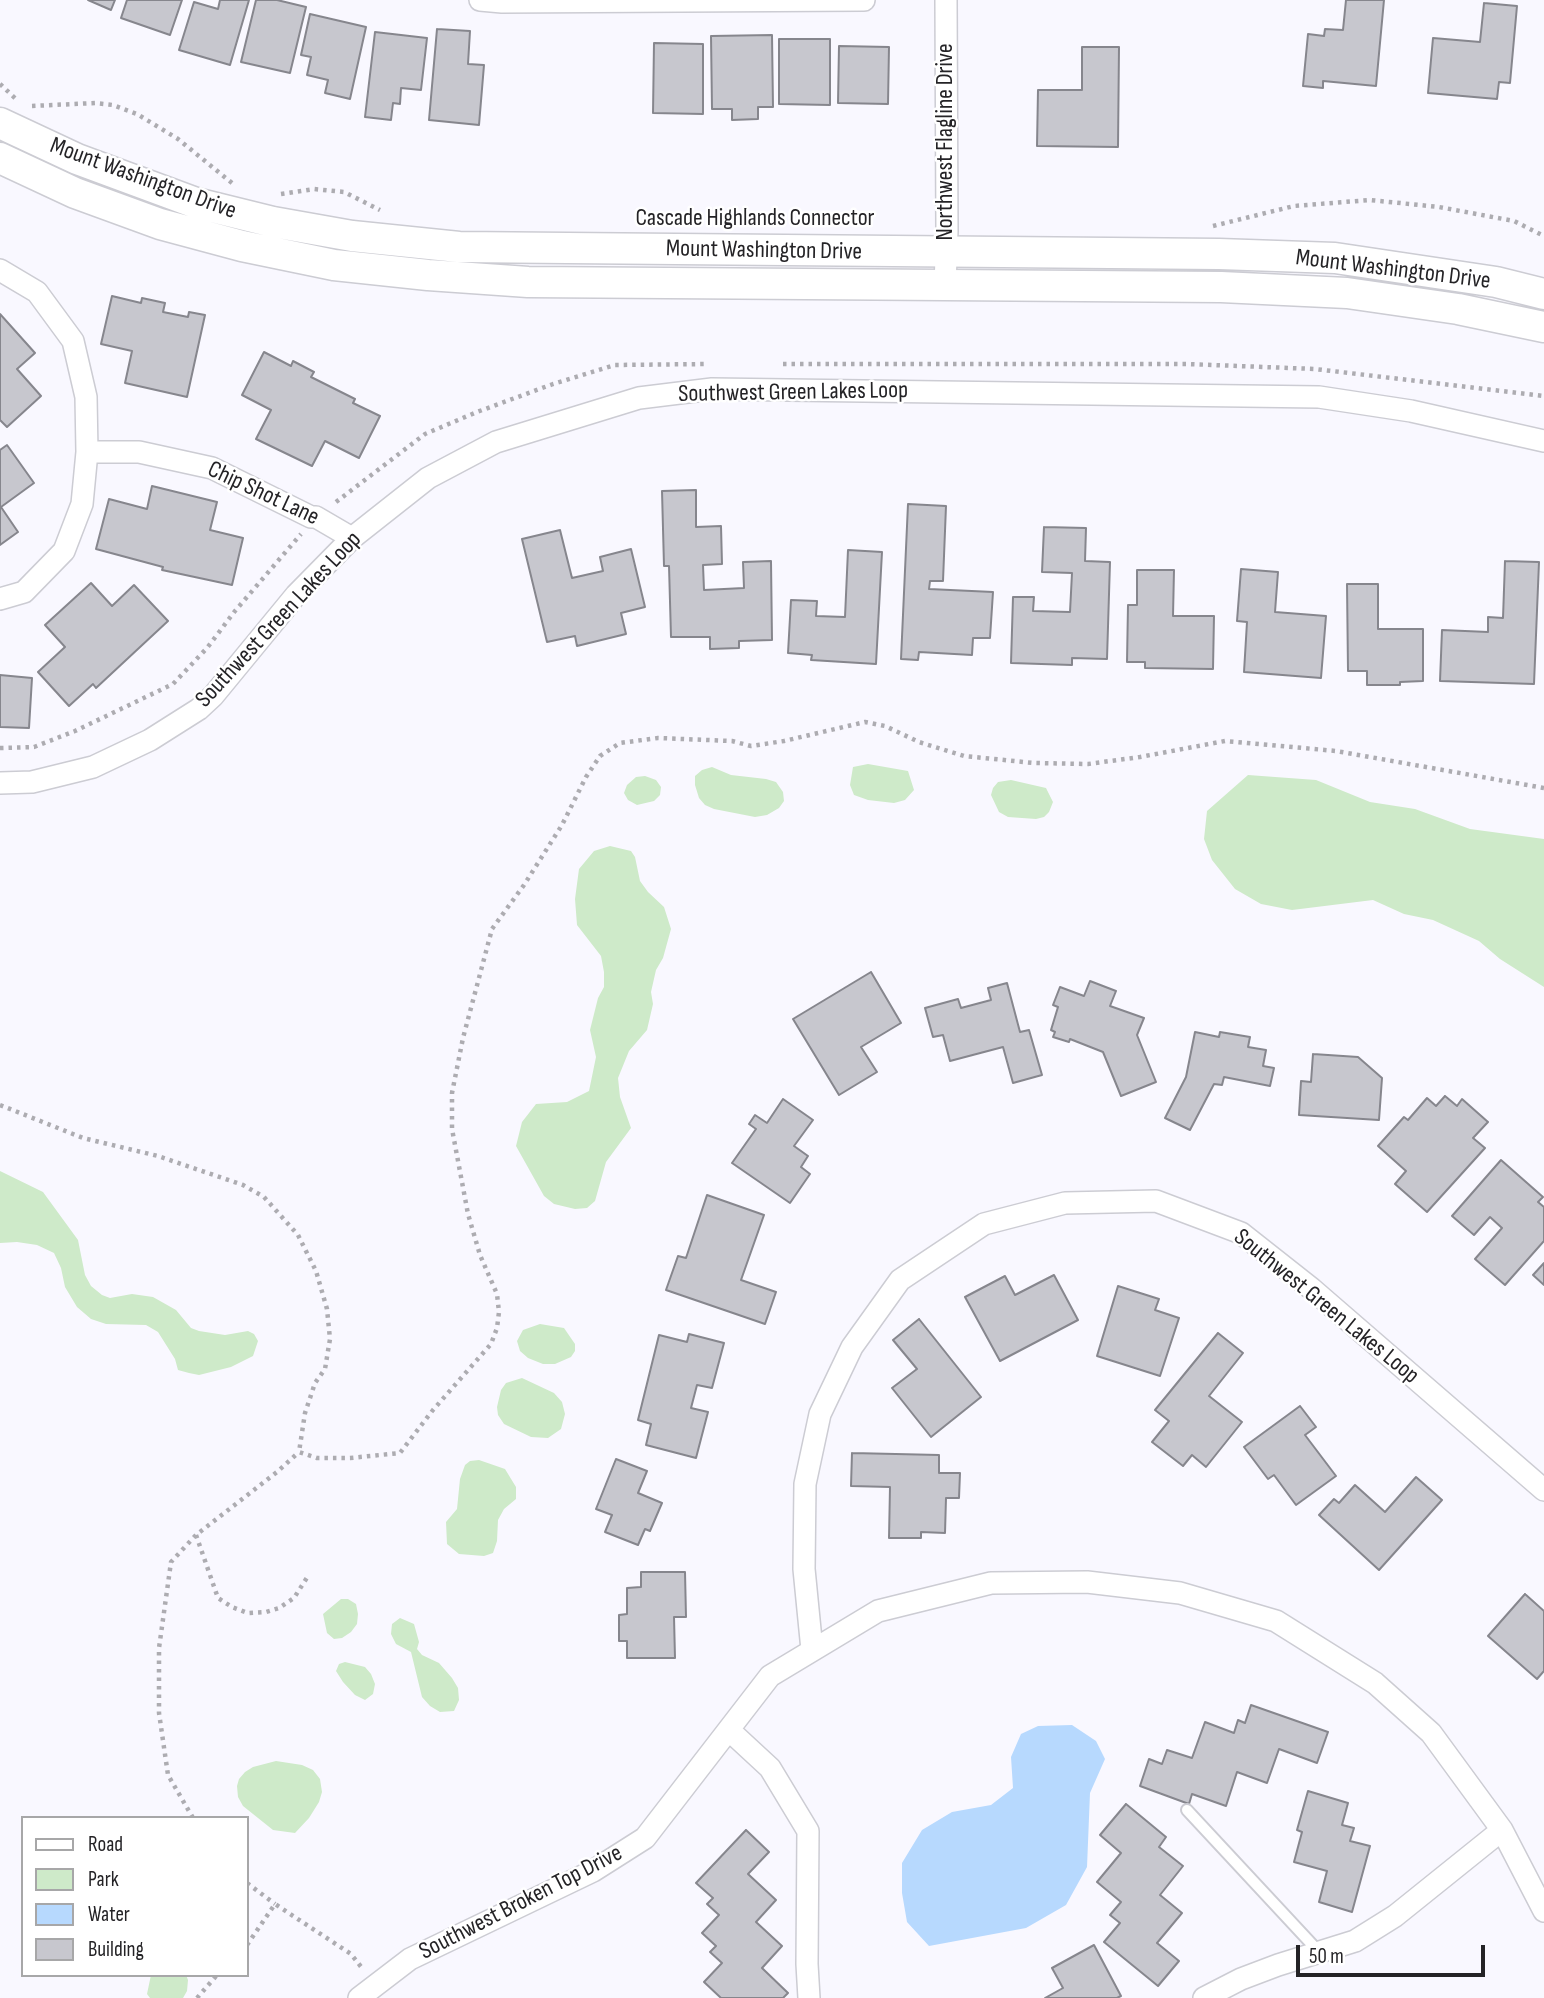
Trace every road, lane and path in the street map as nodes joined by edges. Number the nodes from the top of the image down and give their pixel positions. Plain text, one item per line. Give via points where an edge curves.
1 (480, 0) edge
2 (780, 0) edge
3 (864, 0) edge
4 (946, 0) edge
5 (0, 84) edge
6 (0, 123) edge
7 (0, 158) edge
8 (235, 185) dead end
9 (268, 193) dead end
10 (392, 214) dead end
11 (1207, 228) dead end
12 (1544, 236) edge
13 (946, 253) junction
14 (0, 270) edge
15 (945, 285) junction
16 (1544, 294) edge
17 (1544, 327) edge
18 (716, 364) dead end
19 (772, 364) dead end
20 (1544, 397) edge
21 (1544, 441) edge
22 (87, 452) junction
23 (316, 517) junction
24 (352, 538) junction
25 (0, 599) edge
26 (0, 748) edge
27 (0, 783) edge
28 (1544, 789) edge
29 (0, 1105) edge
30 (299, 1452) junction
31 (1544, 1490) edge
32 (196, 1535) junction
33 (308, 1576) dead end
34 (812, 1650) junction
35 (730, 1731) junction
36 (1187, 1810) dead end
37 (192, 1816) edge
38 (1502, 1830) junction
39 (248, 1884) edge
40 (275, 1904) junction
41 (1544, 1911) edge
42 (248, 1944) edge
43 (1320, 1953) junction
44 (215, 1977) edge
45 (367, 1992) edge
46 (197, 1998) edge
47 (809, 1998) edge
48 (1204, 1998) edge

1 - 2 street
2 - 3 street
4 - 13 street, Northwest Flagline Drive
5 - 8 path via 31,106 95,103 137,114 178,139
6 - 13 main road, Mount Washington Drive via 77,159 196,202 352,236 459,247
7 - 15 main road, Mount Washington Drive via 75,193 160,224 334,265 528,282
9 - 10 path via 344,192
11 - 12 path via 1294,206 1370,200 1514,221
13 - 15 street, Northwest Flagline Drive
13 - 16 main road, Mount Washington Drive via 1335,258 1496,282
14 - 22 street via 37,292 73,341 86,397
15 - 17 main road, Mount Washington Drive via 1347,293
18 - 23 path via 615,365 477,412 425,434
19 - 20 path via 1187,364 1315,369
21 - 24 street, Southwest Green Lakes Loop via 1411,411 1319,397 712,389 639,398 496,442 428,478
22 - 23 street, Chip Shot Lane via 138,452 212,468
22 - 25 street via 82,504 64,551 24,592
23 - 24 street, Chip Shot Lane
23 - 26 path via 173,684 34,747
24 - 27 street, Southwest Green Lakes Loop via 199,709 150,740 93,766 32,782
28 - 30 path via 1336,751 1225,741 1088,764 964,757 865,722 751,746 658,738 620,743 600,756 562,825 492,929 463,1038 452,1093 452,1129 477,1244 497,1294 498,1328 491,1343 400,1453 317,1458
29 - 30 path via 83,1138 158,1156 243,1185 264,1197 298,1235 316,1270 330,1339 324,1369 304,1413
30 - 32 path
31 - 34 street, Southwest Green Lakes Loop via 1241,1233 1156,1201 1065,1203 984,1224 900,1280 852,1347 821,1414 805,1484 804,1569
32 - 33 path via 218,1598 248,1613 279,1608 294,1598
32 - 37 path via 171,1562 159,1648 159,1713 169,1774
34 - 35 street, Southwest Broken Top Drive via 770,1676
34 - 38 street, Southwest Broken Top Drive via 878,1611 991,1583 1087,1582 1180,1592 1276,1621 1375,1683 1431,1734
35 - 45 street, Southwest Broken Top Drive via 645,1838 593,1871 410,1959
35 - 47 street via 770,1768 808,1831
36 - 43 lane
38 - 41 street, Southwest Broken Top Drive
38 - 43 street via 1395,1916 1355,1941
39 - 40 path
40 - 42 path
40 - 45 path via 351,1954
43 - 48 street via 1266,1970
44 - 46 path

